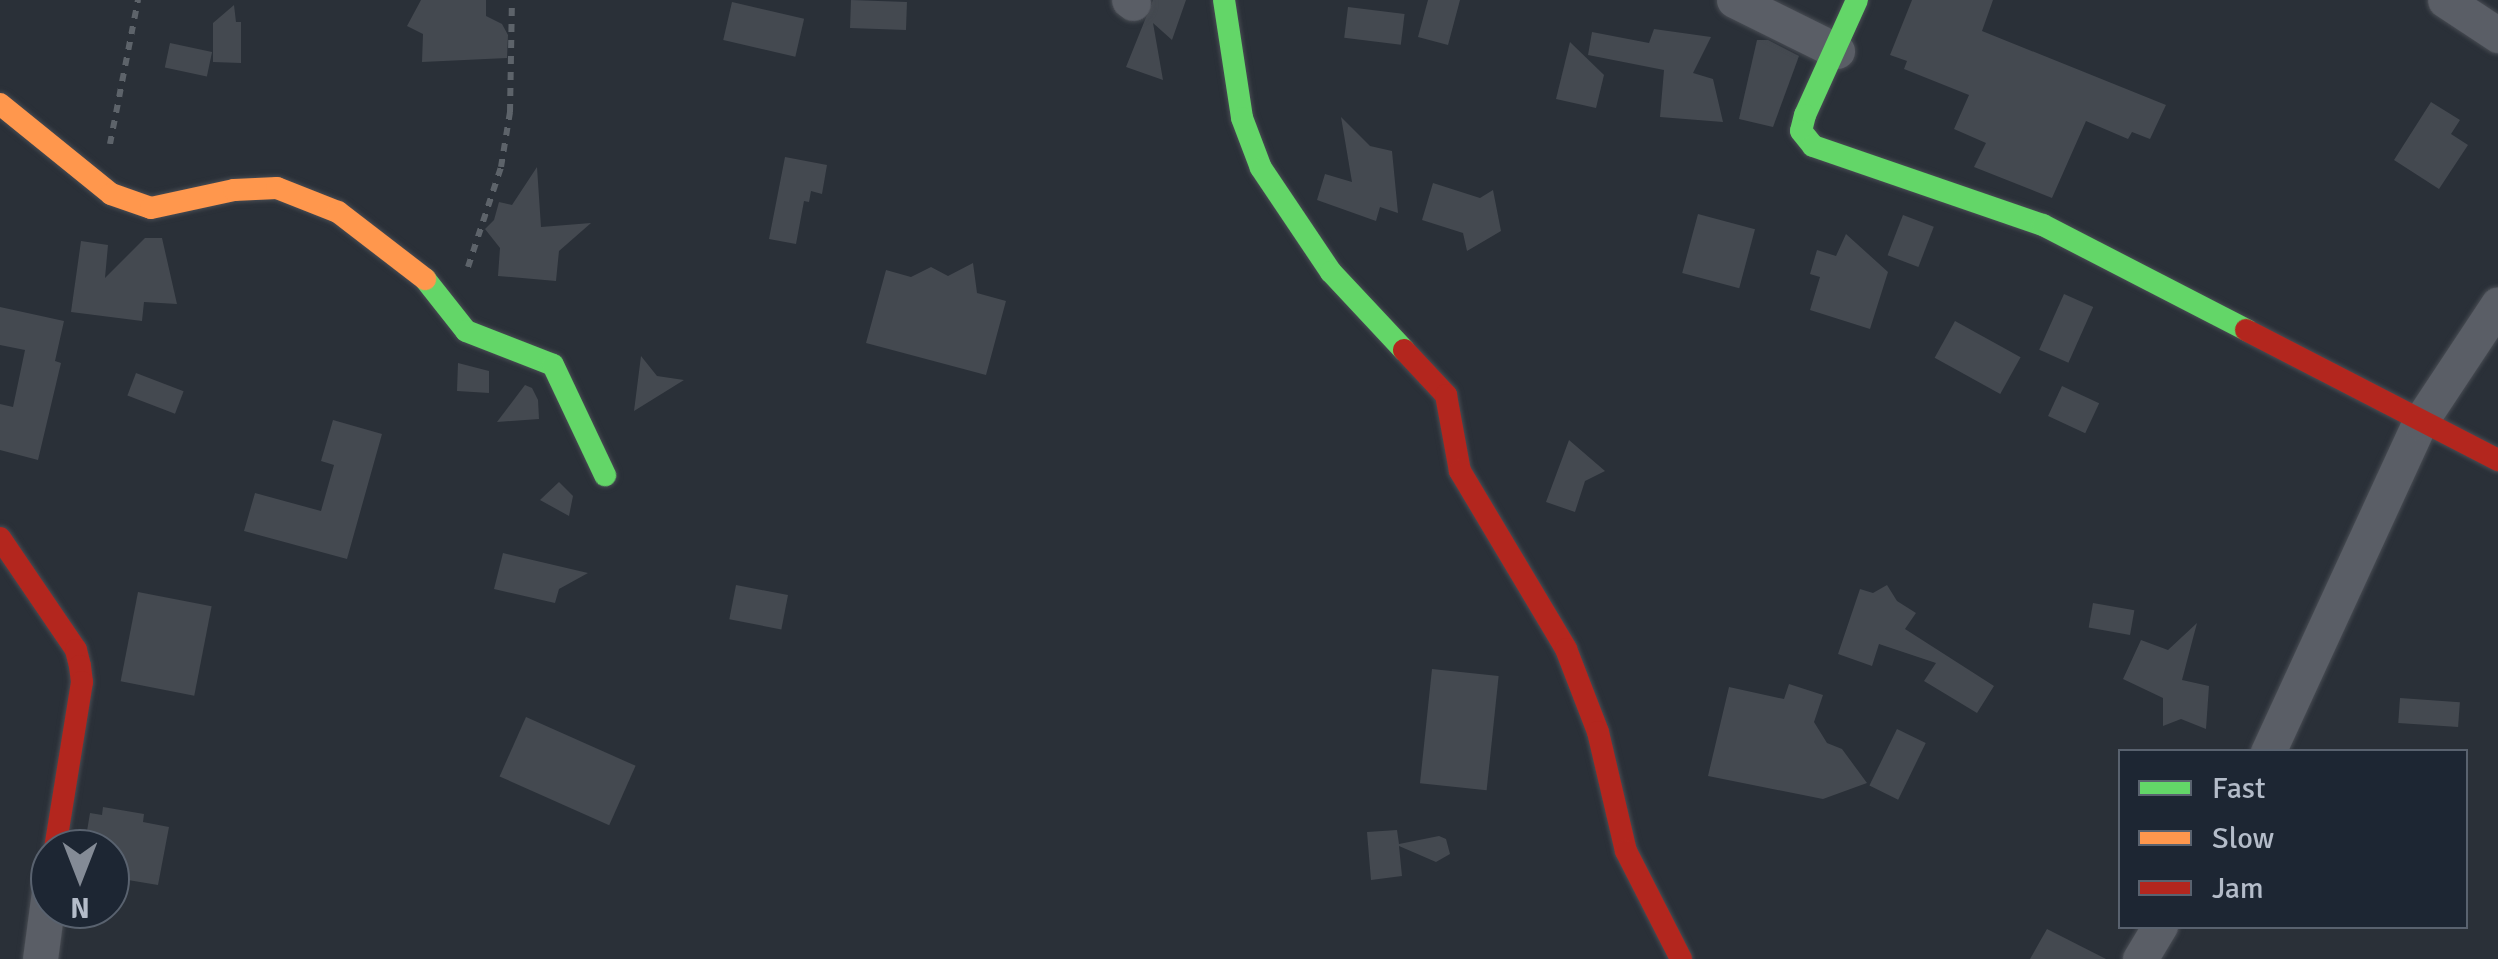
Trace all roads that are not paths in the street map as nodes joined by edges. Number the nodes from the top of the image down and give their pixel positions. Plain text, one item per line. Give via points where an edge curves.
1 (1224, 0) edge
2 (1734, 0) edge
3 (1857, 0) edge
4 (2445, 0) edge
5 (2498, 35) edge
6 (1837, 50) junction
7 (0, 104) edge
8 (2498, 304) edge
9 (2420, 422) junction
10 (2498, 460) edge
11 (605, 475) dead end
12 (0, 538) edge
13 (2269, 749) edge
14 (58, 829) edge
15 (44, 929) edge
16 (2158, 929) edge
17 (40, 959) edge
18 (1681, 959) edge
19 (2140, 959) edge

1 - 18 street via 1242,118 1261,168 1330,272 1446,395 1460,470 1566,649 1598,732 1626,851
2 - 6 street
3 - 6 street
4 - 5 street
6 - 9 street via 1801,131 1813,146 2043,224
7 - 11 street via 111,194 151,208 277,188 338,212 428,281 478,338 553,365
8 - 9 street
9 - 10 street
9 - 13 street
12 - 14 street via 76,650 80,666
15 - 17 street
16 - 19 street

